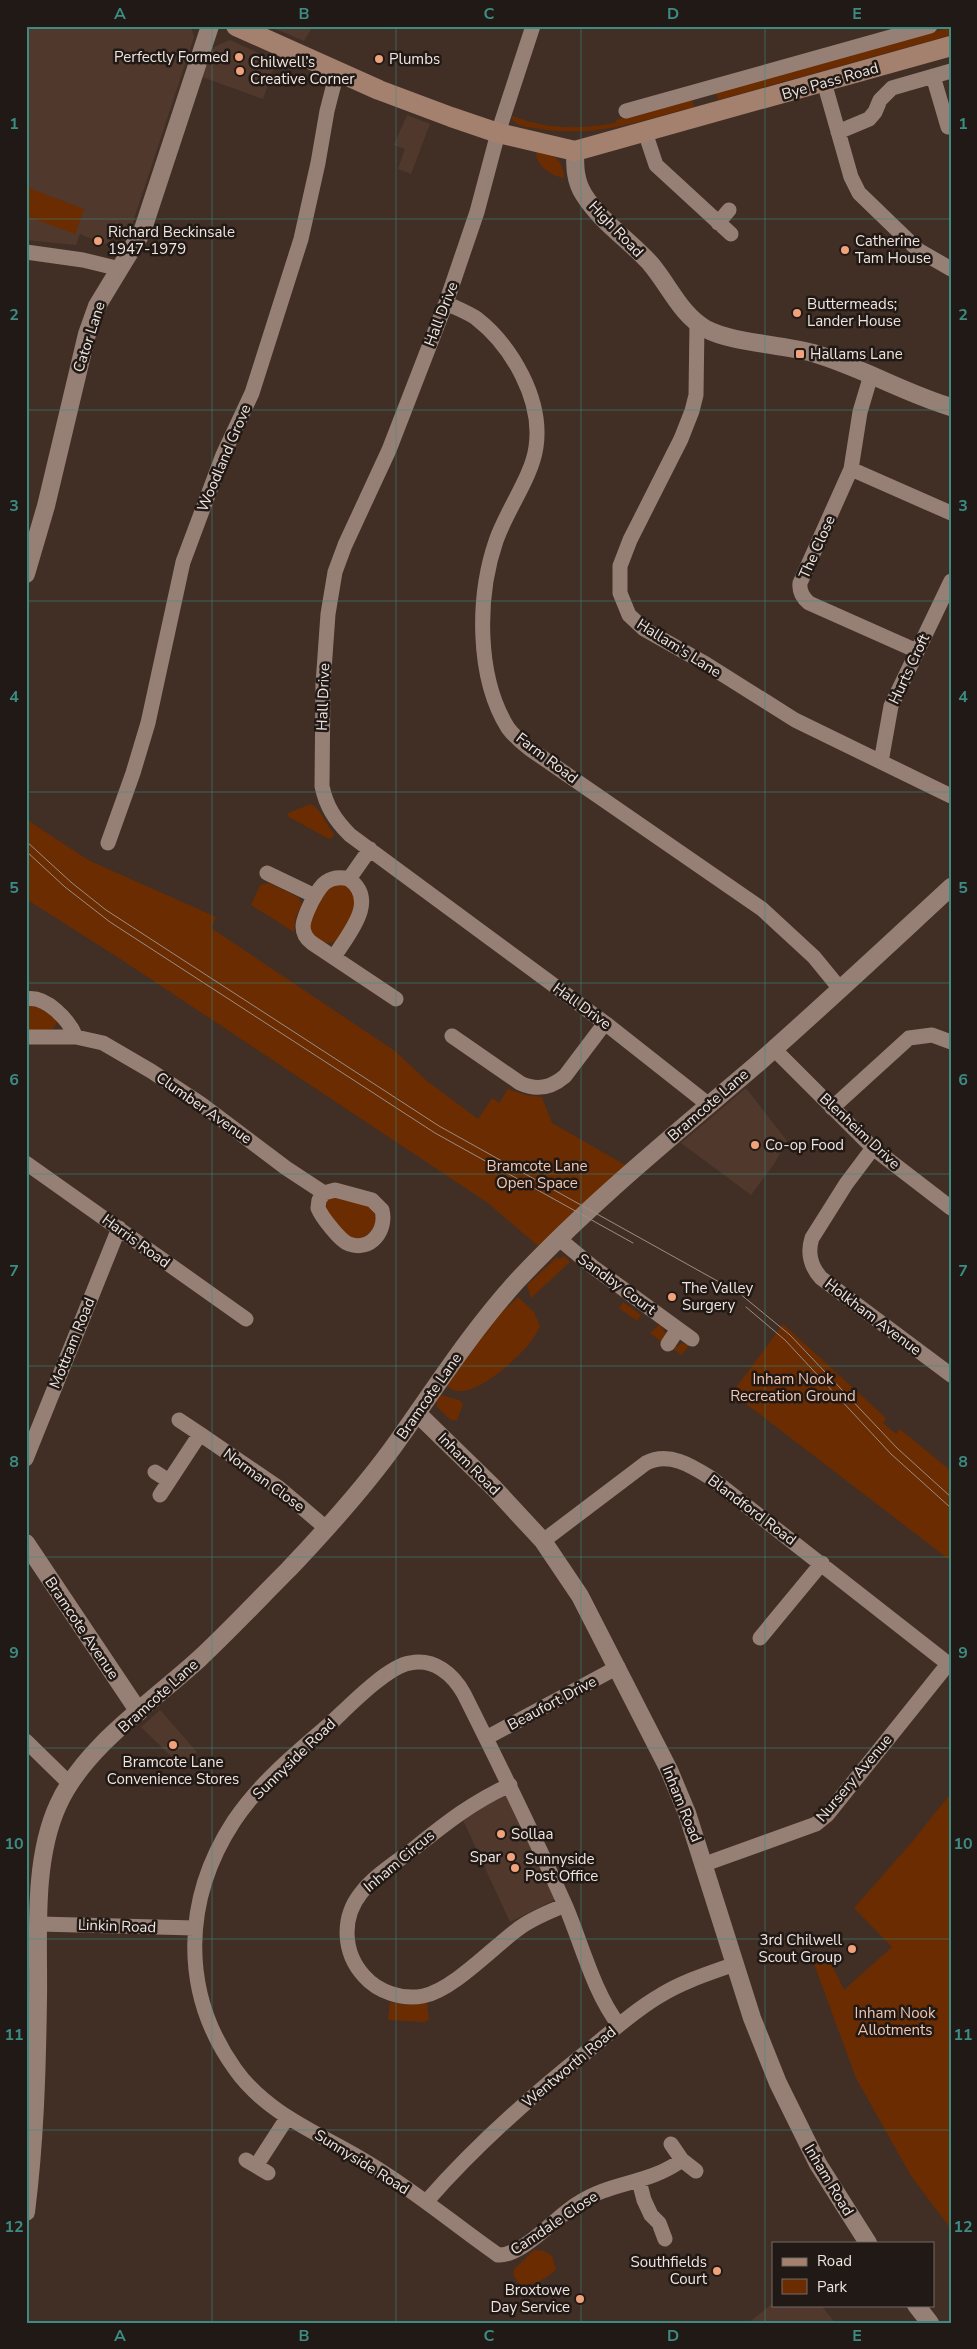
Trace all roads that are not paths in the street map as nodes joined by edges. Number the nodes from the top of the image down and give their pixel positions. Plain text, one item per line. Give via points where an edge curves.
1 (210, 26) edge
2 (533, 26) edge
3 (930, 26) edge
4 (246, 28) edge
5 (951, 46) edge
6 (951, 71) edge
7 (337, 72) junction
8 (932, 76) junction
9 (824, 82) junction
10 (701, 90) junction
11 (626, 111) dead end
12 (708, 115) junction
13 (948, 127) dead end
14 (644, 132) junction
15 (838, 132) junction
16 (498, 133) junction
17 (575, 152) junction
18 (729, 210) dead end
19 (718, 223) junction
20 (731, 234) dead end
21 (26, 252) edge
22 (120, 269) junction
23 (951, 269) edge
24 (446, 303) junction
25 (698, 324) junction
26 (871, 375) junction
27 (951, 407) edge
28 (851, 469) junction
29 (951, 513) edge
30 (26, 574) edge
31 (951, 581) edge
32 (917, 651) junction
33 (881, 762) junction
34 (951, 796) edge
35 (108, 843) dead end
36 (370, 850) junction
37 (267, 873) dead end
38 (349, 879) junction
39 (951, 887) edge
40 (315, 896) junction
41 (334, 957) junction
42 (841, 990) junction
43 (26, 999) edge
44 (396, 999) dead end
45 (605, 1023) junction
46 (452, 1036) dead end
47 (26, 1037) edge
48 (76, 1037) junction
49 (951, 1042) edge
50 (774, 1048) junction
51 (709, 1105) junction
52 (832, 1108) junction
53 (873, 1148) junction
54 (26, 1163) edge
55 (324, 1193) junction
56 (951, 1208) edge
57 (119, 1228) junction
58 (558, 1238) junction
59 (246, 1319) dead end
60 (678, 1329) junction
61 (692, 1339) dead end
62 (668, 1344) dead end
63 (951, 1375) edge
64 (417, 1413) junction
65 (179, 1420) dead end
66 (200, 1434) junction
67 (26, 1459) edge
68 (155, 1472) dead end
69 (169, 1481) junction
70 (160, 1495) dead end
71 (326, 1528) junction
72 (542, 1541) junction
73 (26, 1543) edge
74 (822, 1563) junction
75 (760, 1638) dead end
76 (950, 1665) edge
77 (618, 1667) junction
78 (139, 1712) junction
79 (486, 1738) junction
80 (26, 1741) edge
81 (70, 1784) junction
82 (510, 1785) junction
83 (705, 1864) junction
84 (565, 1905) junction
85 (39, 1924) junction
86 (195, 1928) junction
87 (735, 1964) junction
88 (619, 2025) junction
89 (32, 2049) edge
90 (287, 2118) junction
91 (671, 2144) dead end
92 (682, 2160) junction
93 (257, 2166) dead end
94 (696, 2171) dead end
95 (639, 2181) junction
96 (426, 2202) junction
97 (27, 2205) edge
98 (665, 2239) dead end
99 (867, 2242) edge
100 (498, 2255) joint
101 (917, 2306) edge
102 (930, 2323) edge

1 - 22 street, Cator Lane via 149,215 138,241
2 - 16 street, Hall Drive
3 - 10 street, Bye Pass Road
4 - 7 main road
5 - 9 main road, Bye Pass Road
6 - 8 street
7 - 16 main road
7 - 35 street, Woodland Grove via 301,239 252,393 223,455 185,556 148,723
8 - 13 street
8 - 15 street via 888,91 869,119
9 - 12 main road, Bye Pass Road
9 - 15 street
10 - 11 street, Bye Pass Road via 639,100
10 - 12 street
12 - 14 main road, Bye Pass Road
14 - 17 main road, Bye Pass Road
14 - 19 street via 656,165
15 - 23 street via 850,177 859,193 918,250
16 - 17 main road
16 - 24 street, Hall Drive via 477,212
17 - 25 street, High Road via 576,174 584,196 649,263 683,310
18 - 19 street
19 - 20 street
21 - 22 street
22 - 30 street, Cator Lane via 97,306 87,334 46,506
24 - 36 street, Hall Drive via 389,450 341,555 330,596 323,684 322,786 333,816
24 - 42 street, Farm Road via 477,319 511,358 528,390 536,422 536,449 496,539 484,592 483,624 489,676 509,729 530,749 762,909 814,957
25 - 26 street, High Road via 724,335 815,354
25 - 33 street, Hallam's Lane via 696,394 692,411 624,554 619,575 628,615 644,629 795,720
26 - 27 street, High Road
26 - 28 street, The Close via 860,412
28 - 29 street
28 - 32 street, The Close via 800,583 800,591 809,603
31 - 32 street, Hurts Croft
32 - 33 street, Hurts Croft via 891,706
33 - 34 street, Hallam's Lane
36 - 38 street
36 - 45 street, Hall Drive
37 - 40 street
38 - 40 street via 328,880
38 - 41 street via 360,890 362,906 358,919
39 - 42 street, Bramcote Lane
40 - 41 street via 303,919 304,932 307,939
41 - 44 street
42 - 50 street, Bramcote Lane
43 - 48 street via 41,1001 64,1016
45 - 46 street via 565,1076 544,1088 520,1083
45 - 51 street, Hall Drive
47 - 48 street, Clumber Avenue
48 - 55 street, Clumber Avenue via 103,1044 151,1071
49 - 52 street via 932,1035 909,1038
50 - 51 street, Bramcote Lane
50 - 52 street, Blenheim Drive
51 - 58 street, Bramcote Lane
52 - 53 street, Blenheim Drive
53 - 56 street, Blenheim Drive
53 - 63 street, Holkham Avenue via 812,1238 811,1262 821,1278
54 - 57 street, Harris Road
55 - 55 street via 335,1190 377,1204 384,1218 375,1238 363,1245 345,1242 318,1208
57 - 59 street, Harris Road
57 - 67 street, Mottram Road
58 - 60 street, Sandby Court
58 - 64 street, Bramcote Lane via 490,1313
60 - 61 street, Sandby Court
60 - 62 street
64 - 71 street, Bramcote Lane via 370,1477
64 - 72 street, Inham Road via 494,1488
65 - 66 street, Norman Close
66 - 69 street
66 - 71 street, Norman Close via 279,1488
68 - 69 street
69 - 70 street
71 - 78 street, Bramcote Lane via 200,1658
72 - 74 street, Blandford Road via 646,1463 674,1459 711,1478
72 - 77 street, Inham Road via 580,1596
73 - 78 street, Bramcote Avenue
74 - 75 street
74 - 76 street, Blandford Road
76 - 83 street, Nursery Avenue via 827,1815 816,1824
77 - 79 street, Beaufort Drive
77 - 83 street, Inham Road via 669,1770
78 - 81 street, Bramcote Lane via 103,1744
79 - 82 street, Sunnyside Road
79 - 86 street, Sunnyside Road via 449,1672 424,1662 411,1662 392,1670 265,1782 234,1821 205,1878
80 - 81 street
81 - 85 street, Bramcote Lane via 59,1802 45,1845
82 - 84 street, Sunnyside Road
82 - 84 street, Inham Circus via 463,1810 360,1893 347,1924 352,1959 365,1978 379,1988 400,1996 424,1996 446,1986 519,1928
83 - 87 street, Inham Road
84 - 88 street, Sunnyside Road via 602,1997
85 - 86 street, Linkin Road
85 - 89 street, Bramcote Lane
86 - 90 street, Sunnyside Road via 199,1993 212,2029 236,2072
87 - 88 street, Wentworth Road via 690,1980
87 - 99 street, Inham Road via 767,2055 801,2132
88 - 96 street, Wentworth Road via 497,2129
89 - 97 street, Bramcote Lane
90 - 93 street
90 - 96 street, Sunnyside Road via 372,2164
91 - 92 street
92 - 94 street
92 - 95 street, Camdale Close via 669,2170
95 - 98 street via 644,2200
95 - 100 street, Camdale Close via 592,2194 557,2217 520,2249 512,2254
96 - 100 street, Sunnyside Road
101 - 102 street

